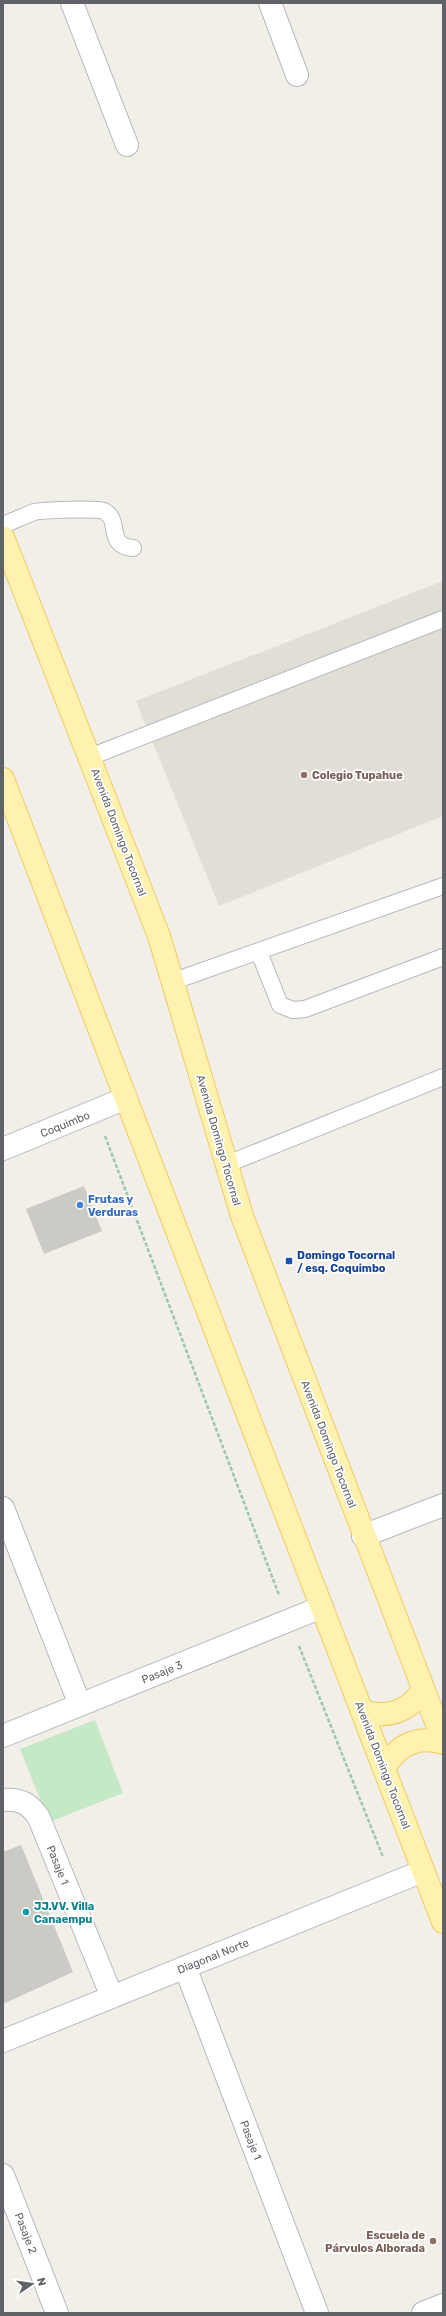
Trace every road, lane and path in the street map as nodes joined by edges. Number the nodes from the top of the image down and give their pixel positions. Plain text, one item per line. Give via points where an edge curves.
1 (72, 3) edge
2 (270, 3) edge
3 (297, 75) dead end
4 (127, 145) dead end
5 (3, 525) edge
6 (3, 537) edge
7 (133, 548) dead end
8 (443, 619) edge
9 (90, 757) junction
10 (3, 779) edge
11 (443, 886) edge
12 (259, 952) junction
13 (443, 957) edge
14 (174, 981) junction
15 (443, 1077) edge
16 (126, 1098) junction
17 (96, 1111) junction
18 (3, 1149) edge
19 (225, 1165) junction
20 (443, 1505) edge
21 (3, 1508) edge
22 (364, 1536) junction
23 (322, 1607) junction
24 (289, 1621) junction
25 (423, 1689) junction
26 (80, 1705) junction
27 (362, 1711) junction
28 (3, 1736) edge
29 (443, 1742) edge
30 (384, 1769) junction
31 (3, 1800) edge
32 (386, 1863) dead end
33 (423, 1871) junction
34 (443, 1922) edge
35 (185, 1967) junction
36 (112, 1997) junction
37 (3, 2041) edge
38 (3, 2174) edge
39 (443, 2305) edge
40 (57, 2313) edge
41 (317, 2313) edge
42 (423, 2313) edge

1 - 4 street
2 - 3 street
5 - 7 lane via 36,512 94,509 105,511 111,517 118,543
6 - 9 main road, Avenida Domingo Tocornal
8 - 9 lane
9 - 14 main road, Avenida Domingo Tocornal
10 - 16 main road, Avenida Domingo Tocornal
11 - 12 lane
12 - 13 lane via 280,1005 293,1010 305,1009
12 - 14 lane
14 - 19 main road, Avenida Domingo Tocornal
15 - 19 lane
16 - 17 street, Coquimbo
16 - 23 main road, Avenida Domingo Tocornal
17 - 18 street, Coquimbo
17 - 24 path
19 - 22 main road, Avenida Domingo Tocornal
20 - 22 street
21 - 26 street
22 - 25 main road, Avenida Domingo Tocornal
23 - 24 street, Pasaje 3
23 - 27 main road, Avenida Domingo Tocornal
24 - 26 street, Pasaje 3
24 - 32 path
25 - 27 main road via 417,1699 397,1712 386,1715
25 - 29 main road, Avenida Domingo Tocornal
26 - 28 street, Pasaje 3
27 - 30 main road, Avenida Domingo Tocornal
29 - 30 main road via 419,1740 407,1744 398,1750
30 - 33 main road, Avenida Domingo Tocornal
31 - 36 street, Pasaje 1 via 14,1799 24,1802 33,1809 38,1818
33 - 34 main road, Avenida Domingo Tocornal
33 - 35 street, Diagonal Norte
35 - 36 street, Diagonal Norte
35 - 41 street, Pasaje 1
36 - 37 street, Diagonal Norte
38 - 40 street, Pasaje 2
39 - 42 street

